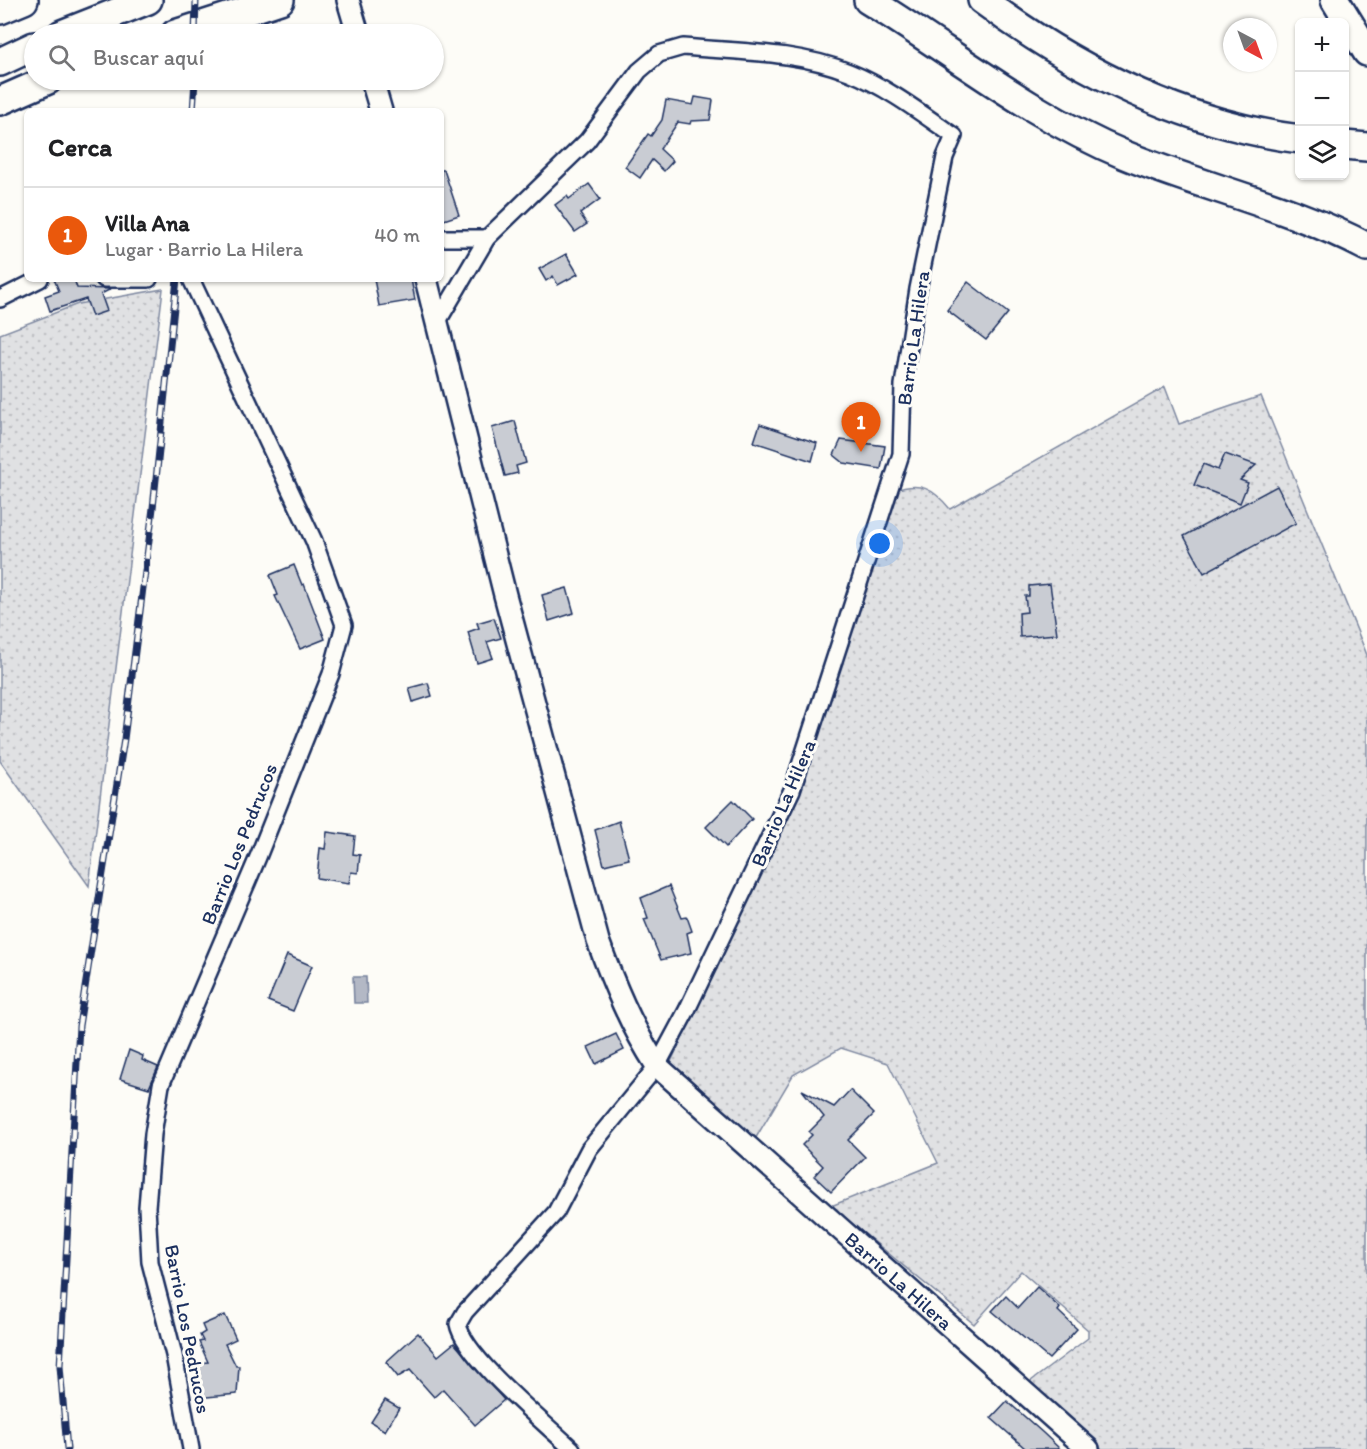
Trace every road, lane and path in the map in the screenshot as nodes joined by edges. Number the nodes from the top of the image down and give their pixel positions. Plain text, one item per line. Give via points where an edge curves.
1 (24, 0) edge
2 (148, 0) edge
3 (280, 0) edge
4 (348, 0) edge
5 (868, 0) edge
6 (982, 0) edge
7 (1335, 0) edge
8 (0, 10) edge
9 (87, 24) edge
10 (206, 24) edge
11 (355, 24) edge
12 (24, 51) edge
13 (1367, 52) edge
14 (0, 62) edge
15 (25, 90) edge
16 (375, 90) edge
17 (0, 101) edge
18 (380, 108) edge
19 (1295, 138) edge
20 (1349, 145) edge
21 (1367, 147) edge
22 (444, 238) edge
23 (487, 238) junction
24 (1367, 247) edge
25 (34, 282) edge
26 (192, 282) edge
27 (427, 282) edge
28 (0, 299) edge
29 (437, 323) junction
30 (657, 1066) junction
31 (191, 1449) edge
32 (572, 1449) edge
33 (1088, 1449) edge

1 - 8 highway
2 - 9 highway
3 - 10 highway
4 - 11 street
5 - 24 highway via 987,80 1078,133 1180,176 1302,217
6 - 19 highway via 1064,56 1144,96 1220,123
7 - 13 highway
12 - 14 highway
15 - 17 highway
16 - 18 street
20 - 21 highway
22 - 23 street
23 - 29 street, Barrio La Hilera
23 - 30 street, Barrio La Hilera via 586,141 639,71 670,49 793,56 824,63 880,87 954,136 945,157 918,289 903,385 901,454 814,728 792,790
25 - 28 street
26 - 31 street, Barrio Los Pedrucos via 314,541 344,625 331,674 161,1085 147,1207 150,1262 174,1355
27 - 29 street, Barrio La Hilera
29 - 30 street, Barrio La Hilera via 598,941 627,1014
30 - 32 street, Barrio La Hilera via 589,1149 556,1212 458,1323 460,1335 474,1354
30 - 33 street, Barrio La Hilera

